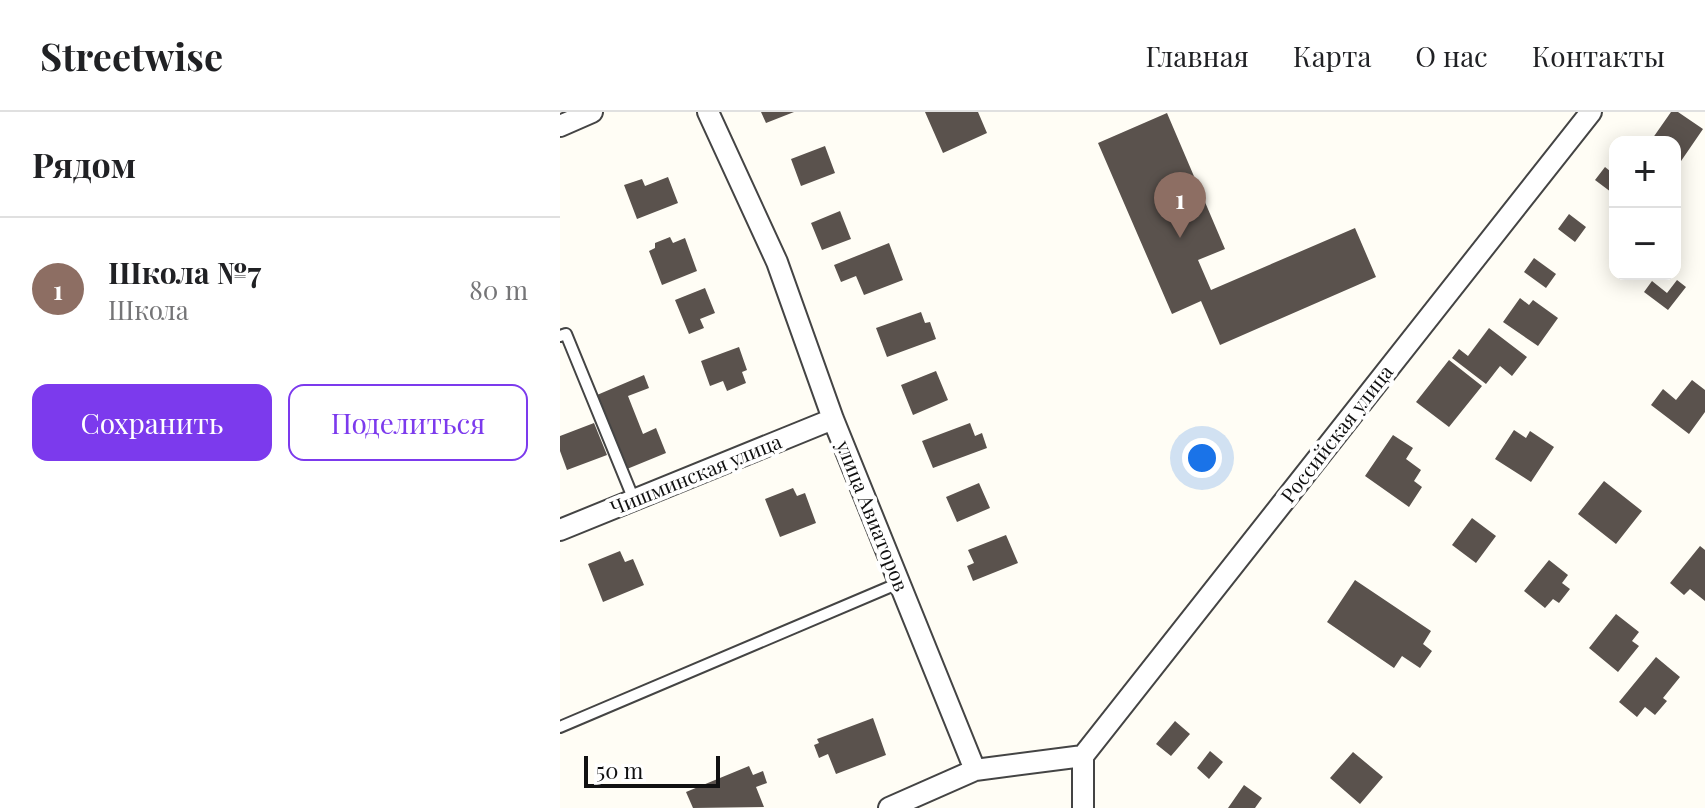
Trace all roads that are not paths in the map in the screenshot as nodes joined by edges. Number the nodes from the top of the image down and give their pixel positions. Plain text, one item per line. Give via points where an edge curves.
1 (592, 112) edge
2 (708, 112) edge
3 (1591, 112) edge
4 (560, 126) edge
5 (560, 336) edge
6 (833, 419) junction
7 (634, 500) junction
8 (560, 530) edge
9 (899, 583) junction
10 (560, 727) edge
11 (1083, 756) junction
12 (975, 770) junction
13 (889, 808) edge
14 (1083, 808) edge

1 - 4 street
2 - 6 street, улица Авиаторов via 777,262
3 - 11 street, Российская улица
5 - 7 lane via 566,334
6 - 7 street, Чишминская улица
6 - 9 street, улица Авиаторов
7 - 8 street, Чишминская улица
9 - 10 lane
9 - 12 street, улица Авиаторов
11 - 12 street
11 - 14 street
12 - 13 street

